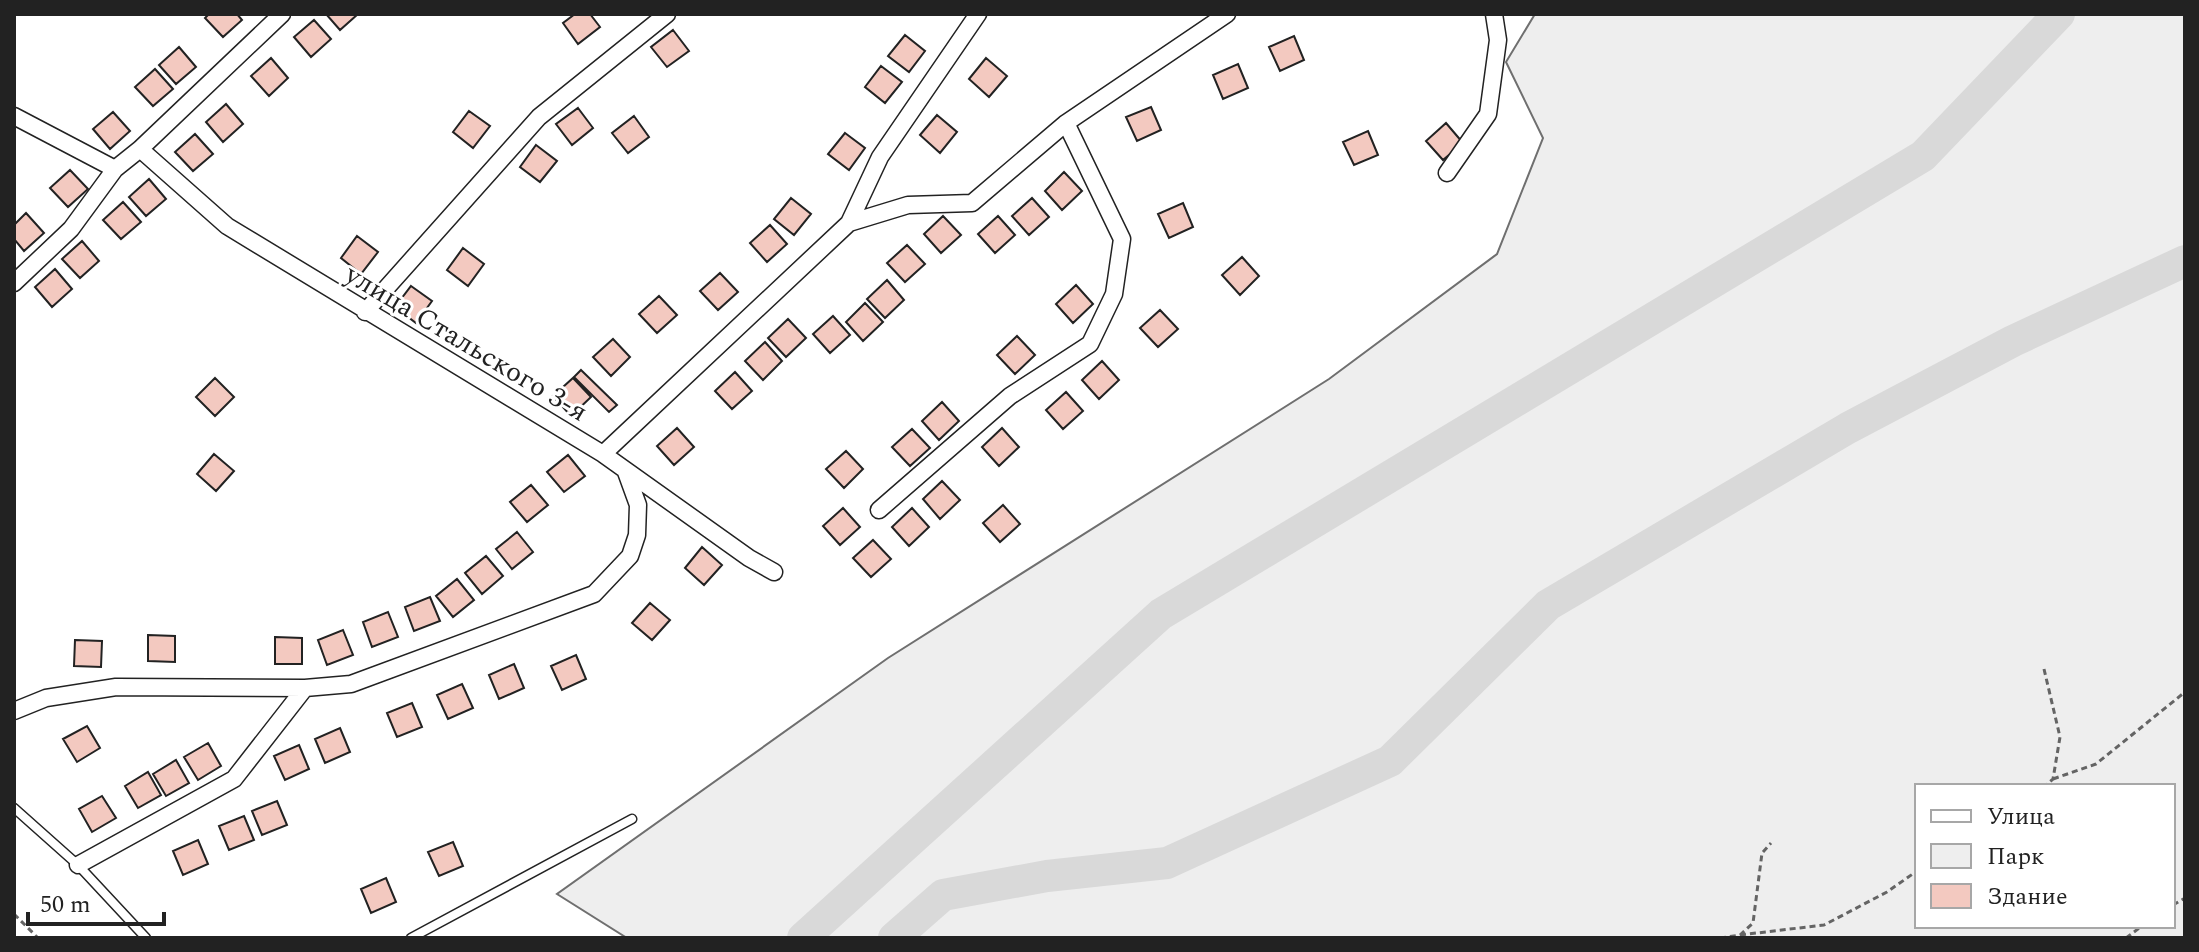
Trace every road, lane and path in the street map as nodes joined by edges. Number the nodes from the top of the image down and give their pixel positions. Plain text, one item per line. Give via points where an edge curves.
1 (282, 14) edge
2 (667, 14) edge
3 (978, 14) edge
4 (1227, 14) edge
5 (1494, 14) edge
6 (14, 116) edge
7 (1066, 123) junction
8 (140, 149) junction
9 (115, 169) junction
10 (1447, 173) dead end
11 (849, 223) junction
12 (14, 283) edge
13 (365, 312) junction
14 (603, 454) junction
15 (626, 472) junction
16 (879, 510) dead end
17 (774, 572) dead end
18 (2044, 669) dead end
19 (305, 688) junction
20 (2185, 692) edge
21 (14, 711) edge
22 (2053, 779) junction
23 (2047, 784) edge
24 (14, 808) edge
25 (632, 819) dead end
26 (1771, 843) dead end
27 (78, 865) junction
28 (1915, 872) edge
29 (14, 914) edge
30 (1740, 935) junction
31 (38, 938) edge
32 (146, 938) edge
33 (411, 938) edge
34 (1720, 938) edge

1 - 8 street
2 - 13 street via 539,117
3 - 11 street via 880,157
4 - 7 street
5 - 10 street via 1498,40 1488,114
6 - 9 street
7 - 11 street via 972,203 908,205
7 - 16 street via 1122,239 1114,294 1090,344 1010,396
8 - 9 street
8 - 13 street, улица Стальского 3-я via 227,226
9 - 12 street via 71,229
11 - 14 street
13 - 14 street, улица Стальского 3-я
14 - 15 street, улица Стальского 3-я
15 - 17 street, улица Стальского 3-я
15 - 19 street via 638,505 637,535 630,556 594,594 351,684
18 - 22 path via 2060,737
19 - 21 street via 116,687 46,698
19 - 27 street via 234,779
20 - 22 path via 2096,764
22 - 23 path
24 - 27 lane
25 - 33 lane
26 - 30 path via 1762,853 1753,923
27 - 32 lane
28 - 30 path via 1824,925
29 - 31 path
30 - 34 path

